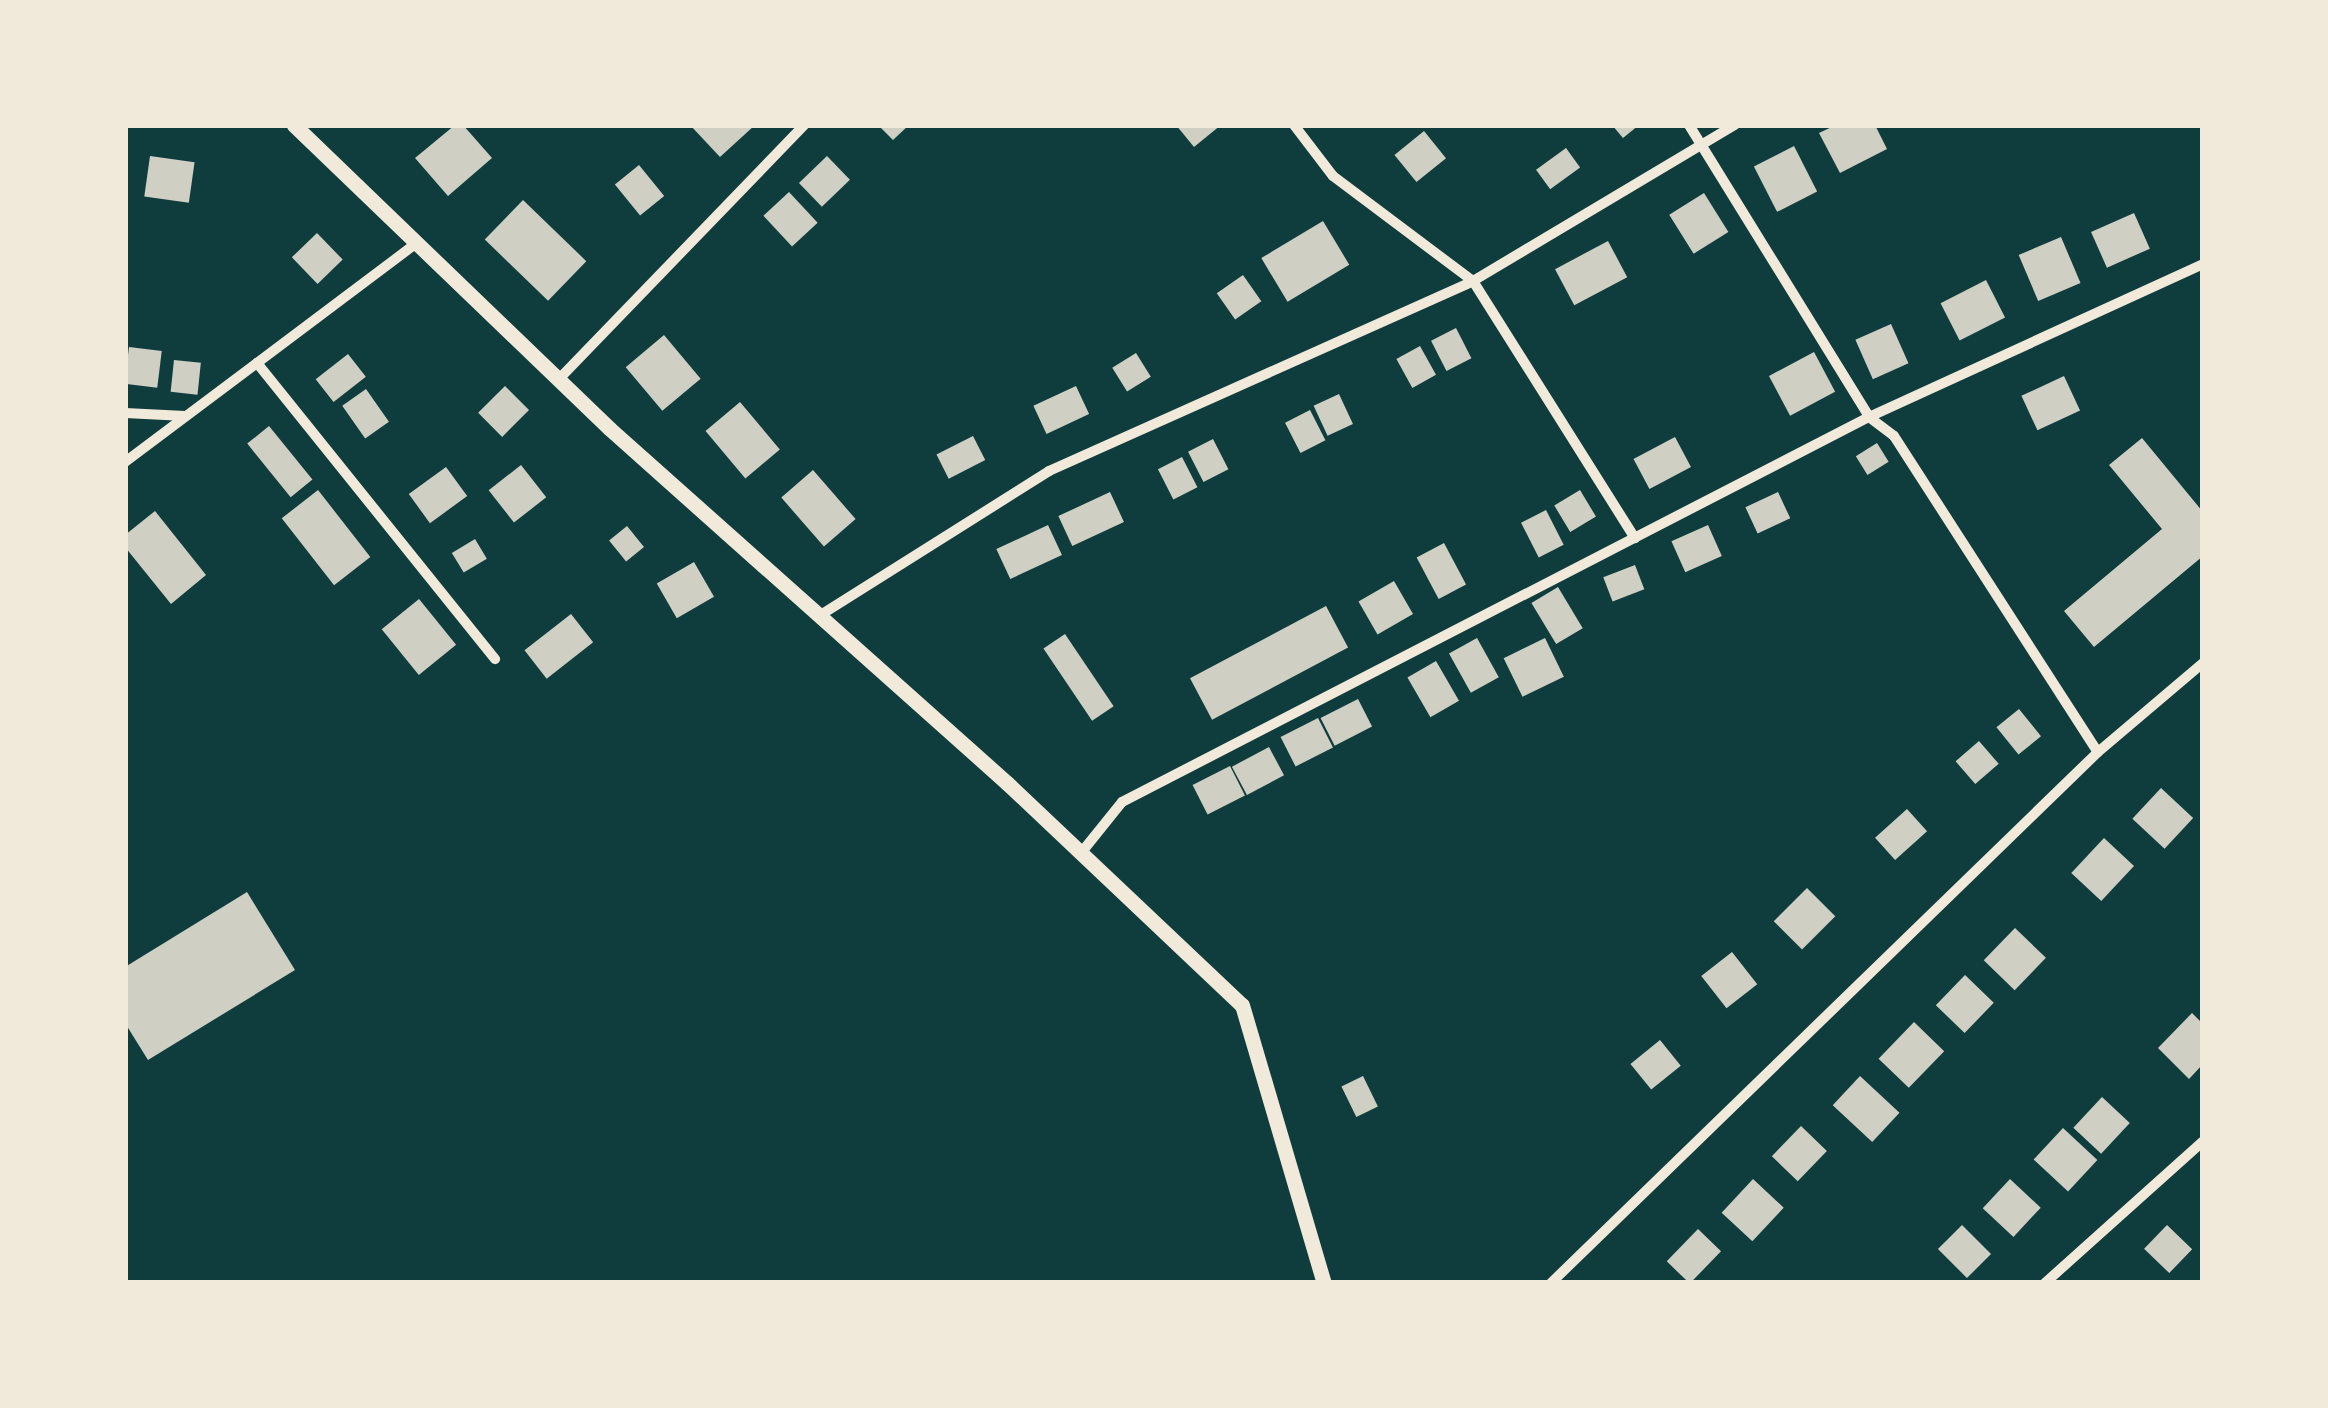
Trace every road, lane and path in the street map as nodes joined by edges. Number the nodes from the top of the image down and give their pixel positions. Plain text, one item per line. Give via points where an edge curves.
1 (294, 125) edge
2 (782, 125) edge
3 (804, 125) edge
4 (1294, 125) edge
5 (1689, 125) edge
6 (1735, 125) edge
7 (792, 137) junction
8 (1706, 148) junction
9 (416, 243) junction
10 (2203, 264) edge
11 (1474, 280) junction
12 (257, 363) junction
13 (558, 380) junction
14 (125, 413) edge
15 (186, 416) junction
16 (1869, 417) junction
17 (125, 462) edge
18 (1635, 538) junction
19 (820, 616) junction
20 (495, 659) dead end
21 (2203, 663) edge
22 (2098, 752) junction
23 (1081, 853) junction
24 (2203, 1141) edge
25 (1324, 1283) edge
26 (1552, 1283) edge
27 (2045, 1283) edge

1 - 9 street
2 - 7 street
3 - 7 street
4 - 11 street via 1334,176
5 - 8 street
6 - 8 street
7 - 13 street
8 - 11 street
8 - 16 street
9 - 12 street
9 - 13 street
10 - 16 street
11 - 18 street
11 - 19 street via 1049,471
12 - 15 street
12 - 20 street
13 - 19 street
14 - 15 street
15 - 17 street
16 - 18 street
16 - 22 street via 1894,436
18 - 23 street via 1122,802
19 - 23 street
21 - 22 street
22 - 26 street
23 - 25 street via 1242,1005
24 - 27 street

